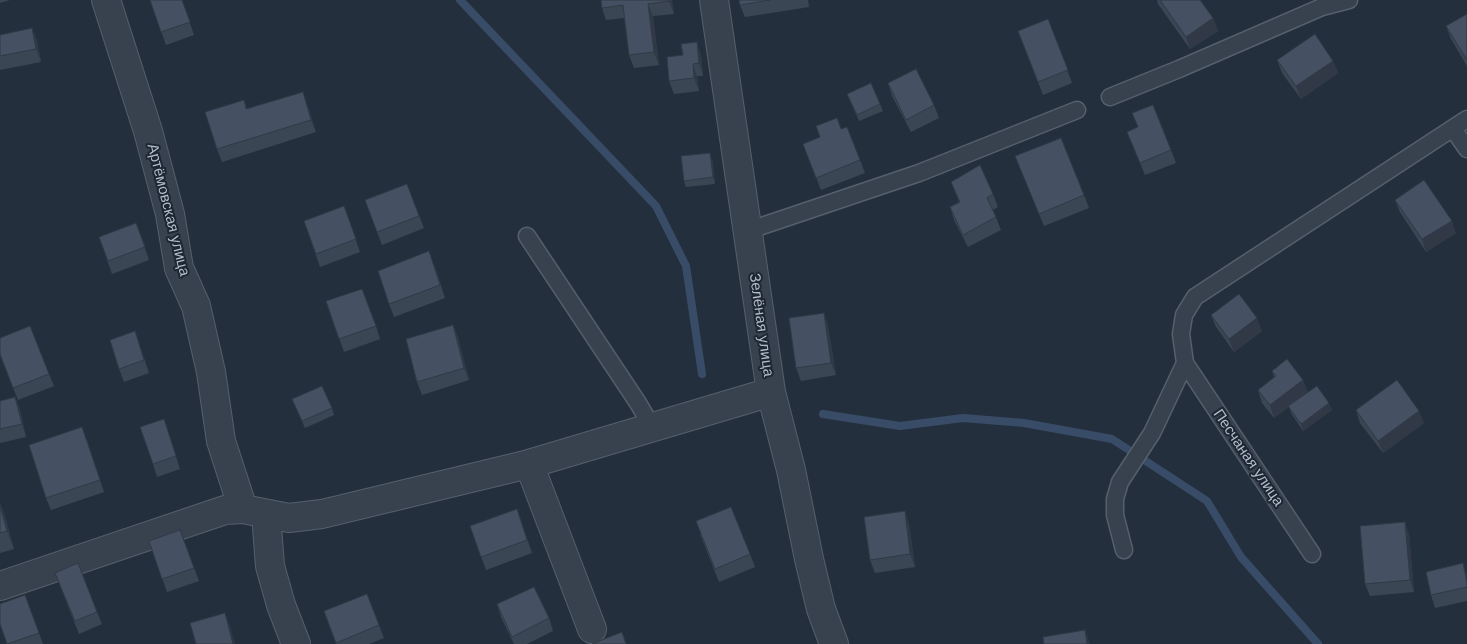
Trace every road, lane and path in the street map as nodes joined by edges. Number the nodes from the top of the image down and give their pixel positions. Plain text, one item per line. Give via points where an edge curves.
1 (106, 0) edge
2 (714, 0) edge
3 (1349, 0) edge
4 (1110, 97) dead end
5 (1077, 110) dead end
6 (1467, 119) edge
7 (1453, 129) junction
8 (1467, 149) edge
9 (747, 231) junction
10 (527, 236) dead end
11 (1185, 363) junction
12 (771, 392) junction
13 (652, 426) junction
14 (529, 464) junction
15 (255, 511) junction
16 (1124, 550) dead end
17 (1312, 554) dead end
18 (0, 586) edge
19 (592, 629) dead end
20 (296, 644) edge
21 (834, 644) edge

1 - 15 street, Артёмовская улица via 148,131 170,214 179,268 196,306 222,441
2 - 9 street, Зелёная улица
3 - 4 lane via 1322,7
5 - 9 lane via 919,173
6 - 7 lane
7 - 8 lane
7 - 11 lane via 1194,297 1184,315 1181,334
9 - 12 street, Зелёная улица
10 - 13 lane
11 - 16 lane via 1152,433 1120,482 1115,515
11 - 17 lane, Песчаная улица
12 - 13 street
12 - 21 street, Зелёная улица via 821,609
13 - 14 street
14 - 15 street via 322,514 289,518
14 - 19 street
15 - 18 street via 225,510
15 - 20 street, Артёмовская улица via 281,606

